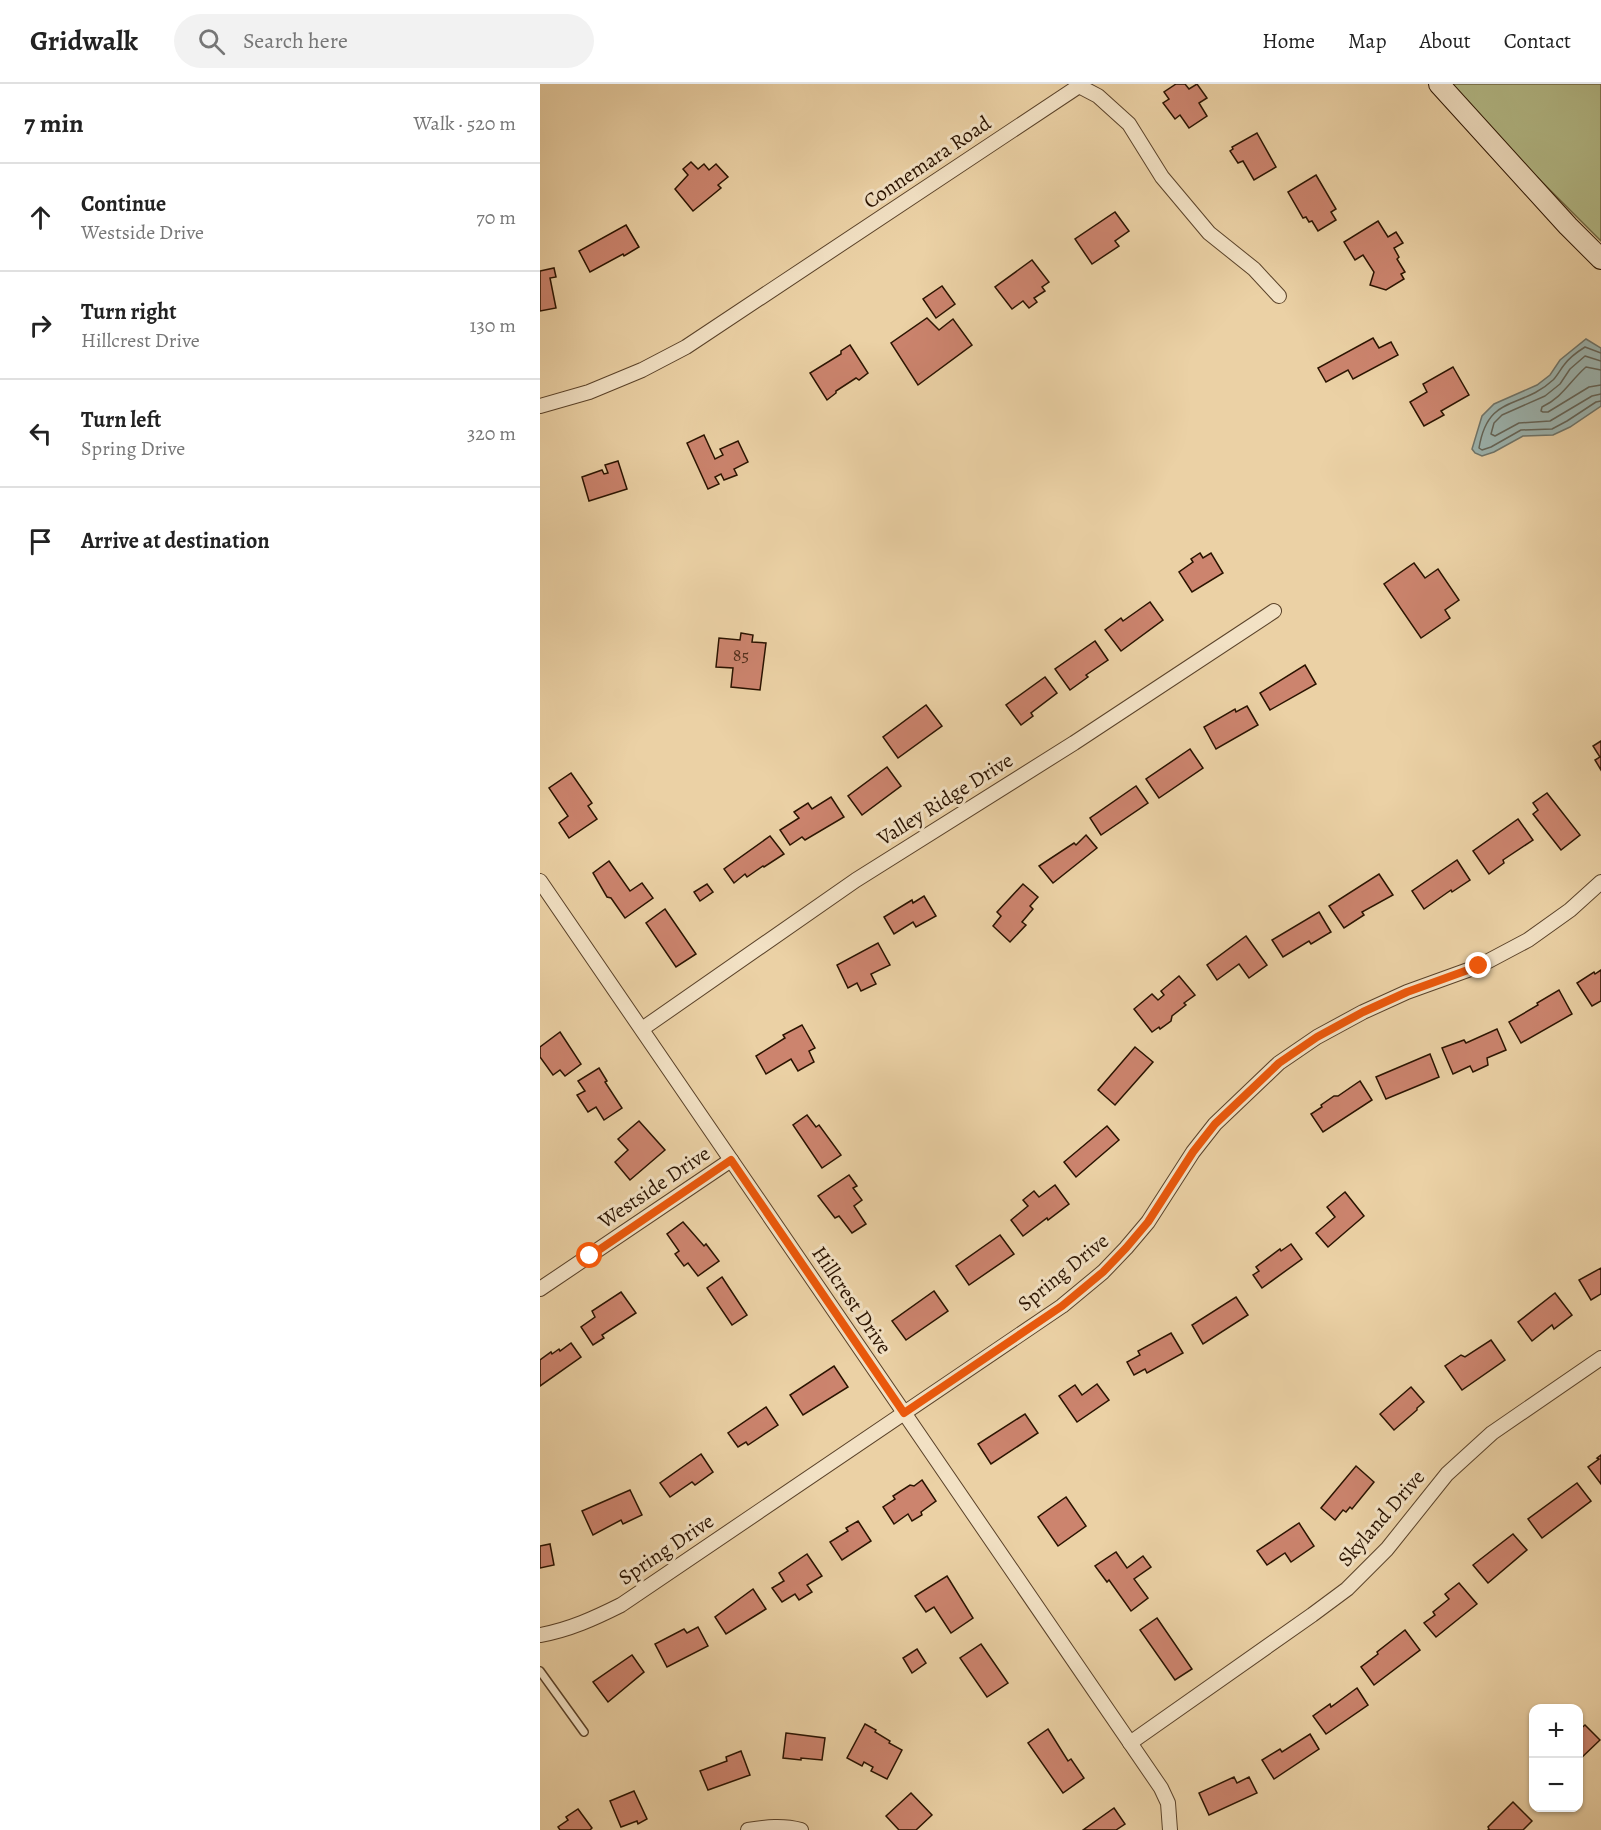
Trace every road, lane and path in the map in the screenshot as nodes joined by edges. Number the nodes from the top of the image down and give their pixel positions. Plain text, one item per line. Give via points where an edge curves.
1 (1439, 84) edge
2 (1601, 259) edge
3 (1279, 296) dead end
4 (540, 406) edge
5 (1274, 610) dead end
6 (540, 881) edge
7 (1601, 882) edge
8 (642, 1029) junction
9 (731, 1160) junction
10 (540, 1289) edge
11 (1601, 1358) edge
12 (904, 1413) junction
13 (540, 1635) edge
14 (540, 1671) edge
15 (584, 1732) dead end
16 (1130, 1743) junction
17 (748, 1830) edge
18 (801, 1830) edge
19 (1170, 1830) edge

1 - 2 street
3 - 4 street, Connemara Road via 1254,269 1209,233 1162,177 1129,124 1098,96 1079,86 686,347 589,392
5 - 8 street, Valley Ridge Drive via 1074,743 856,880
6 - 8 street, Hillcrest Drive
7 - 12 street, Spring Drive via 1528,940 1479,966 1363,1012 1279,1063 1215,1124 1148,1222 1103,1272 1062,1306
8 - 9 street, Hillcrest Drive
9 - 10 street, Westside Drive
9 - 12 street, Hillcrest Drive
11 - 16 street, Skyland Drive via 1492,1433 1470,1453 1347,1589
12 - 13 street, Spring Drive via 621,1605 571,1627
12 - 16 street, Hillcrest Drive
14 - 15 lane
16 - 19 street, Hillcrest Drive via 1161,1788
17 - 18 street

